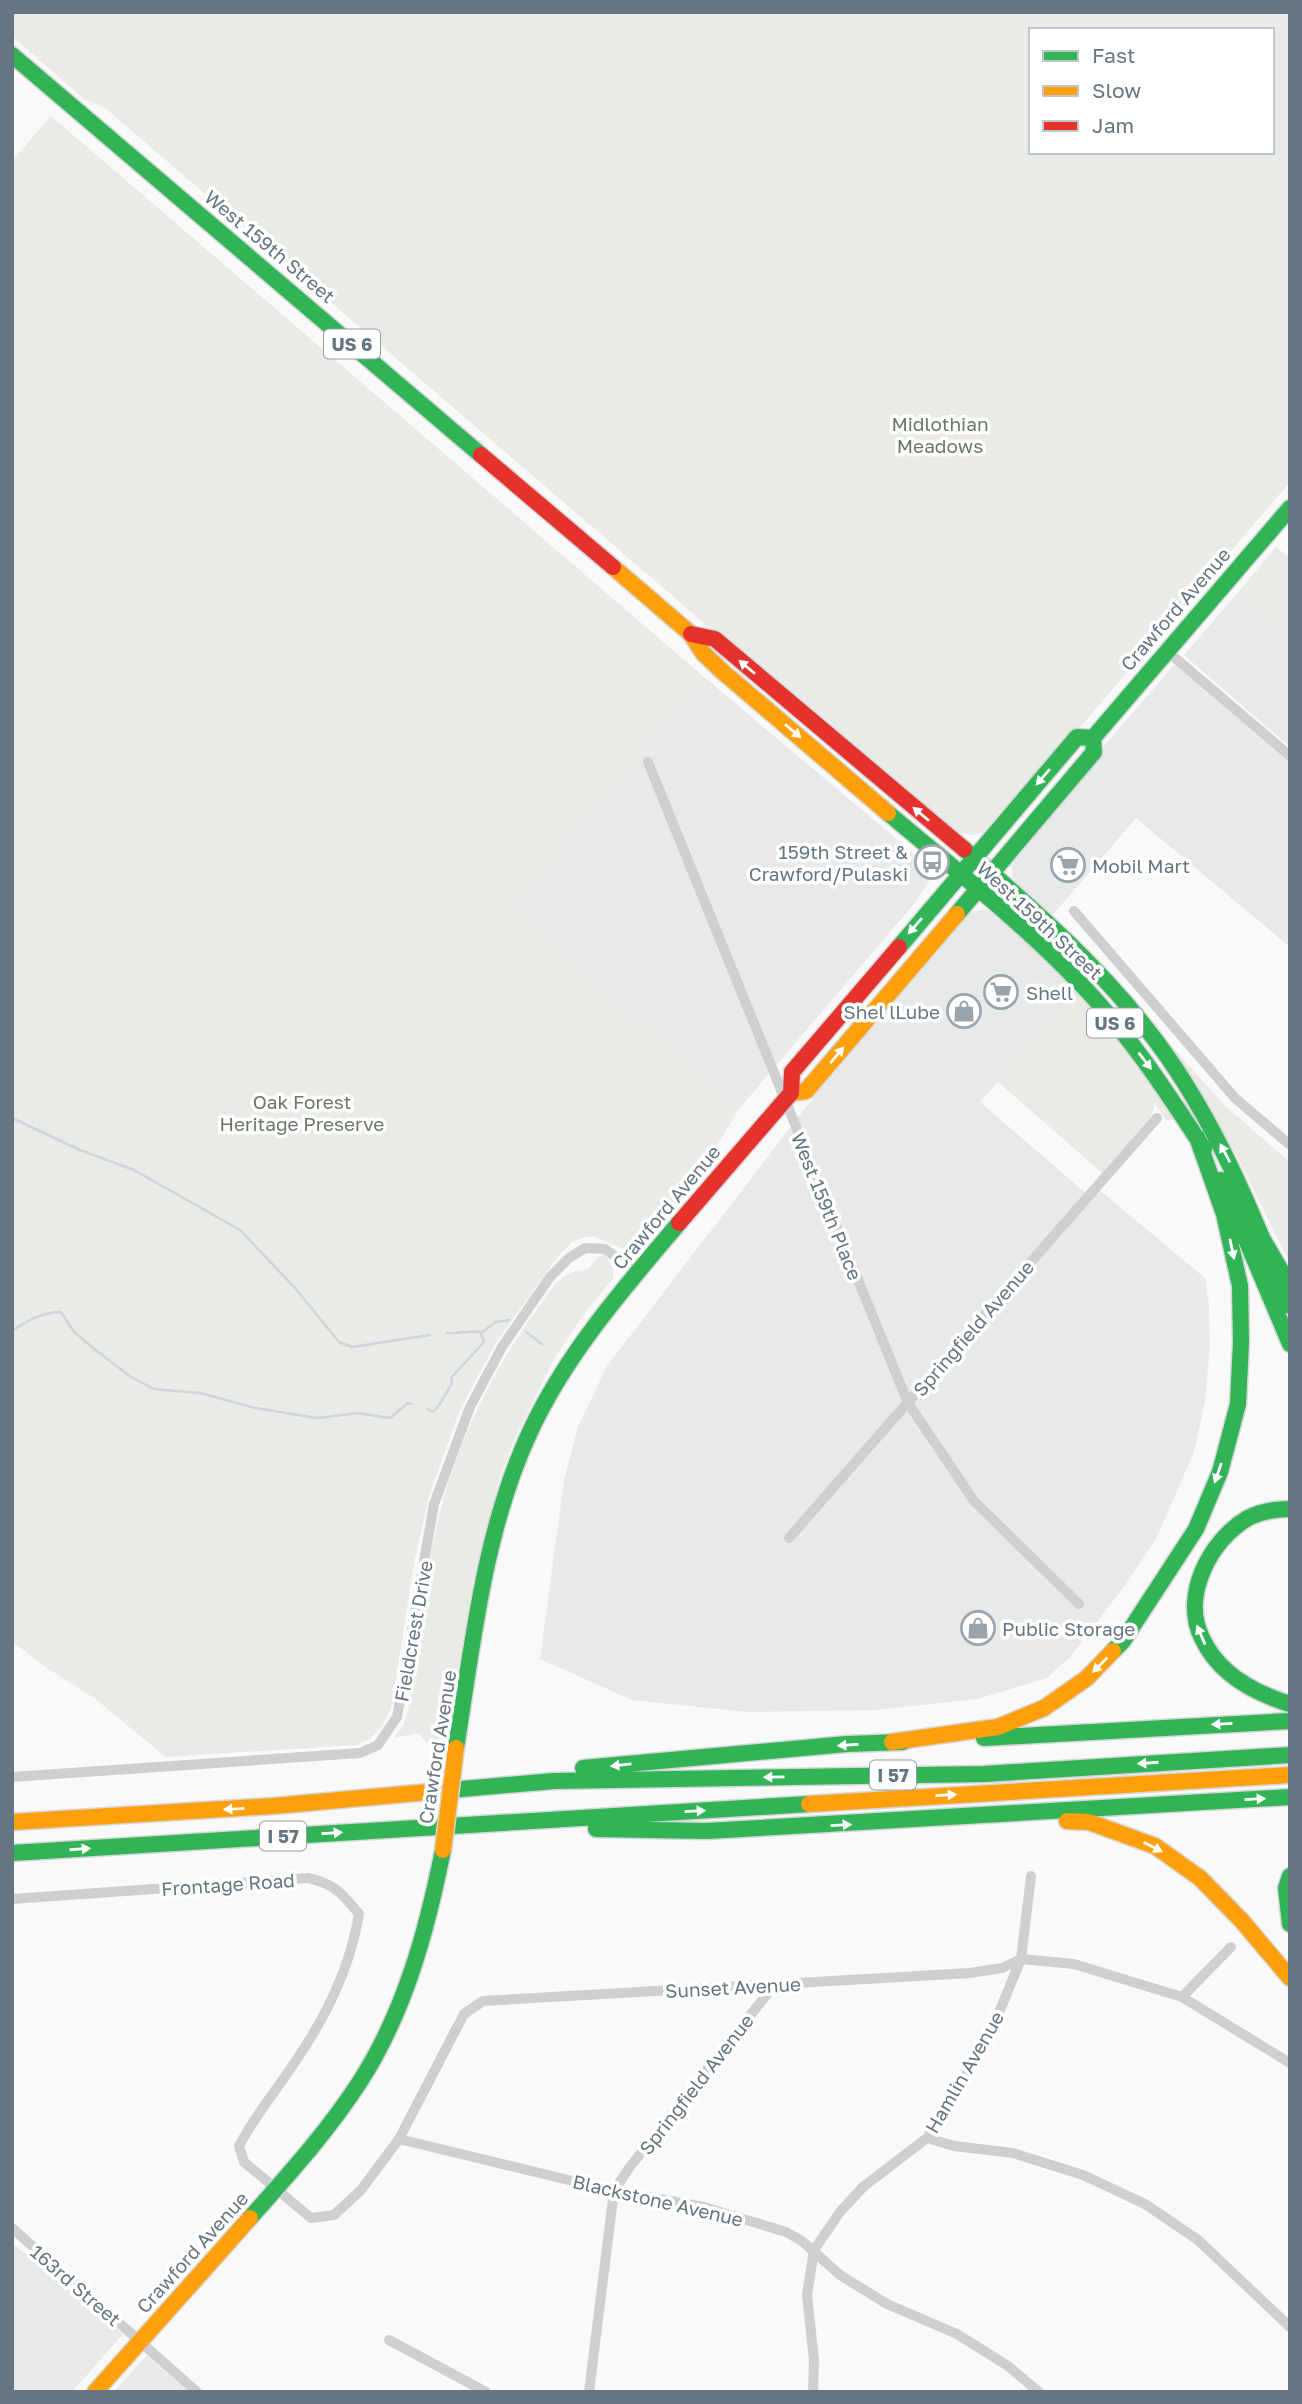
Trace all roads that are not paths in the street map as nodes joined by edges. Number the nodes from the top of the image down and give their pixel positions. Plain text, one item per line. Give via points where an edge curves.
1 (12, 55) edge
2 (1290, 508) edge
3 (691, 634) junction
4 (1167, 652) junction
5 (1093, 738) junction
6 (1290, 756) edge
7 (648, 762) dead end
8 (974, 857) junction
9 (992, 873) junction
10 (959, 874) junction
11 (978, 890) junction
12 (1074, 911) dead end
13 (788, 1096) junction
14 (1157, 1118) dead end
15 (1197, 1137) junction
16 (1290, 1145) edge
17 (1262, 1238) junction
18 (637, 1272) junction
19 (1290, 1286) edge
20 (1290, 1306) edge
21 (1290, 1344) edge
22 (908, 1403) junction
23 (1290, 1509) edge
24 (789, 1538) dead end
25 (1079, 1604) dead end
26 (1290, 1704) edge
27 (1290, 1721) edge
28 (892, 1742) junction
29 (1290, 1755) edge
30 (1290, 1775) edge
31 (12, 1777) edge
32 (497, 1786) junction
33 (1290, 1797) edge
34 (967, 1817) junction
35 (553, 1819) junction
36 (12, 1822) edge
37 (12, 1853) edge
38 (1031, 1876) dead end
39 (1290, 1876) edge
40 (12, 1899) edge
41 (1290, 1924) edge
42 (1231, 1947) dead end
43 (1021, 1959) junction
44 (1290, 1978) edge
45 (775, 1984) junction
46 (1182, 1997) junction
47 (1290, 2063) edge
48 (927, 2138) junction
49 (399, 2139) junction
50 (276, 2189) junction
51 (614, 2190) junction
52 (12, 2228) edge
53 (814, 2250) junction
54 (1290, 2327) edge
55 (389, 2340) dead end
56 (141, 2341) junction
57 (95, 2392) edge
58 (197, 2392) edge
59 (486, 2392) edge
60 (589, 2392) edge
61 (813, 2392) edge
62 (1039, 2392) edge

1 - 3 main road, West 159th Street / US 6
2 - 4 main road, Crawford Avenue
8 -> 3 main road, West 159th Street / US 6 via 715,639
3 -> 10 main road, West 159th Street / US 6 via 723,672
4 - 5 main road, Crawford Avenue
4 - 6 street
5 -> 8 main road, Crawford Avenue via 1077,737
5 - 9 main road, Crawford Avenue via 1094,752
7 - 13 street, West 159th Place
8 - 9 main road, West 159th Street / US 6
8 - 10 main road, Crawford Avenue
9 - 11 main road, Crawford Avenue
17 -> 9 main road, West 159th Street / US 6 via 1208,1120 1152,1036 1082,957
10 - 11 main road, West 159th Street / US 6
10 -> 13 main road, Crawford Avenue via 792,1072
13 -> 11 main road, Crawford Avenue via 806,1091
11 -> 15 main road, West 159th Street / US 6 via 1076,978 1160,1081
12 - 16 street via 1235,1098
13 - 18 main road, Crawford Avenue
13 - 22 street, West 159th Place
14 - 22 street, Springfield Avenue
15 - 21 main road, West 159th Street / US 6 via 1227,1193
15 -> 28 main road via 1224,1214 1240,1286 1241,1342 1238,1404 1220,1472 1196,1529 1123,1641 1087,1678 1044,1708 998,1727
17 - 19 main road
17 - 20 main road, West 159th Street / US 6
18 - 31 street, Fieldcrest Drive via 605,1249 585,1248 550,1277 502,1347 470,1407 434,1504 397,1717 377,1745 360,1753
18 - 50 main road, Crawford Avenue, bridge via 587,1337 544,1406 516,1465 495,1528 443,1850 418,1957 374,2058 331,2123
22 - 24 street, Springfield Avenue
22 - 25 street, West 159th Place via 974,1502
26 -> 23 main road via 1270,1700 1225,1669 1209,1653 1196,1622 1196,1593 1207,1560 1226,1536 1248,1518
27 -> 28 main road
28 -> 32 main road via 566,1770
29 -> 32 main road, I 57 via 984,1774 554,1781
35 -> 30 main road, I 57
32 -> 36 main road, I 57 via 273,1807
34 -> 33 main road
35 -> 34 main road via 599,1829 707,1831
34 -> 44 main road via 1089,1822 1155,1846 1200,1878
37 -> 35 main road, I 57
38 - 43 street, Hamlin Avenue
39 - 41 main road via 1286,1888
40 - 50 street, Frontage Road via 308,1878 328,1883 343,1894 359,1914 354,1947 333,1998 239,2146 244,2162
42 - 46 street
43 - 45 street, Sunset Avenue via 1002,1968 970,1973
43 - 46 street, Sunset Avenue via 1074,1965
43 - 48 street, Hamlin Avenue via 987,2036
45 - 49 street, Sunset Avenue via 483,2001 464,2014
45 - 51 street, Springfield Avenue
46 - 47 street, Sunset Avenue
48 - 53 street, Hamlin Avenue via 863,2187
48 - 54 street via 954,2146 1013,2152 1083,2175 1145,2204 1198,2240
49 - 50 street, Sunset Avenue via 361,2190 334,2215 311,2218
49 - 51 street, Blackstone Avenue
50 - 56 main road, Crawford Avenue
51 - 53 street, Blackstone Avenue via 704,2207 786,2232
51 - 60 street, Springfield Avenue
52 - 56 street, 163rd Street
53 - 61 street, Hamlin Avenue via 807,2295
53 - 62 street, Blackstone Avenue via 840,2275 887,2304 957,2334
55 - 59 street
56 - 57 main road, Crawford Avenue
56 - 58 street, 163rd Street

